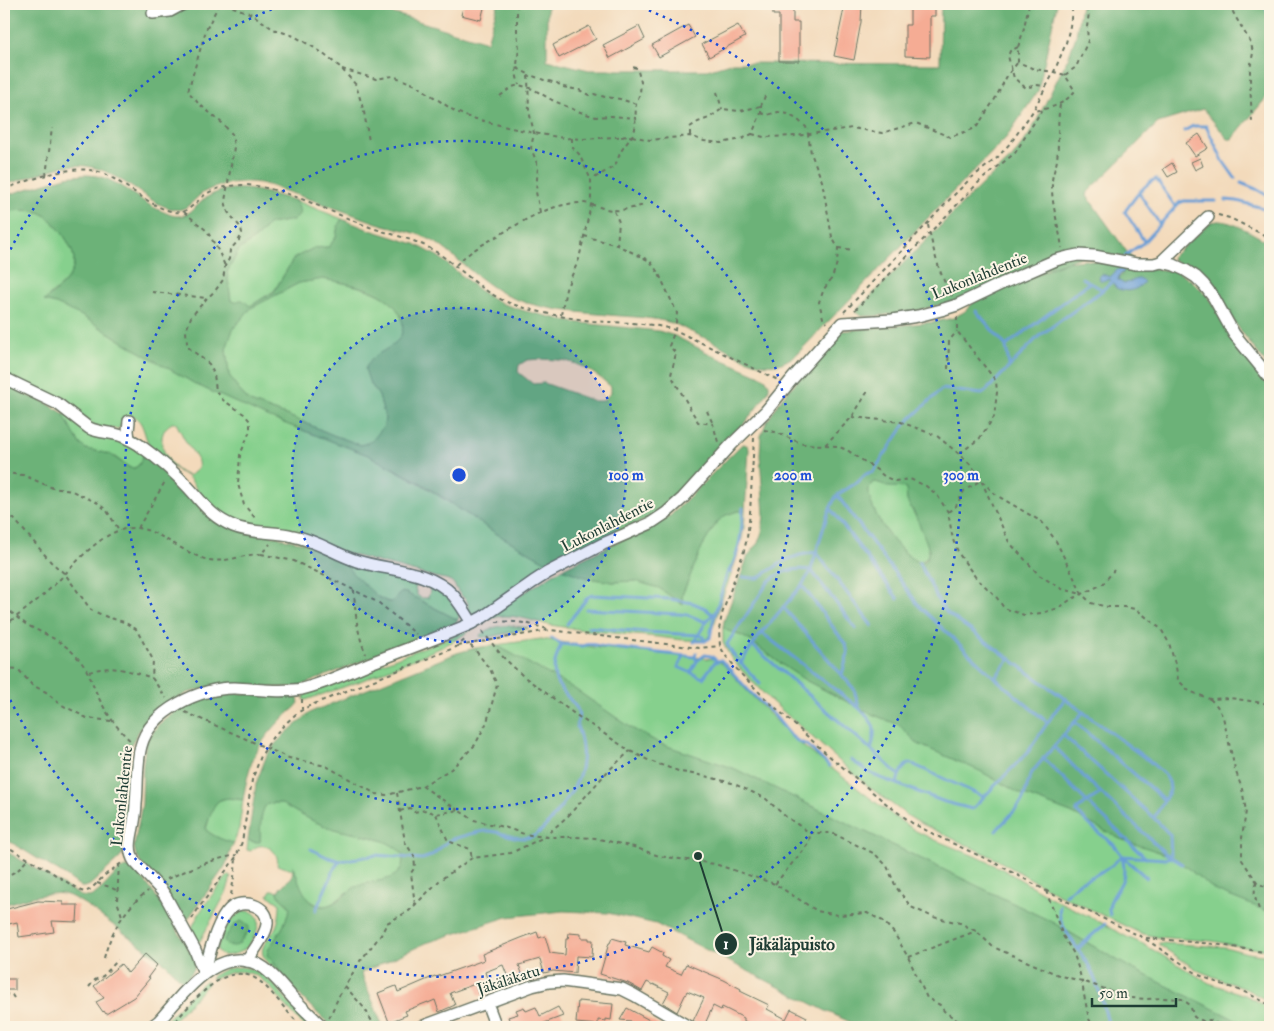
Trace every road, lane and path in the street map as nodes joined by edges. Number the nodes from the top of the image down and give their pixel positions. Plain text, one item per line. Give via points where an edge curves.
1 (183, 4) edge
2 (219, 4) edge
3 (225, 4) edge
4 (517, 4) edge
5 (1029, 4) edge
6 (1074, 4) edge
7 (1083, 4) edge
8 (1229, 4) edge
9 (152, 13) dead end
10 (1018, 46) junction
11 (1018, 62) junction
12 (631, 67) dead end
13 (517, 68) junction
14 (342, 69) junction
15 (1011, 69) junction
16 (1054, 72) junction
17 (530, 75) junction
18 (1065, 75) junction
19 (519, 85) junction
20 (1047, 86) junction
21 (528, 88) junction
22 (717, 92) dead end
23 (500, 96) dead end
24 (764, 96) dead end
25 (636, 104) junction
26 (1061, 104) junction
27 (761, 106) junction
28 (722, 109) junction
29 (1042, 110) junction
30 (1033, 111) junction
31 (761, 113) junction
32 (636, 118) junction
33 (1252, 123) dead end
34 (52, 128) dead end
35 (534, 133) junction
36 (752, 134) junction
37 (808, 134) junction
38 (632, 136) junction
39 (690, 136) junction
40 (621, 137) dead end
41 (572, 138) junction
42 (369, 140) dead end
43 (46, 176) junction
44 (591, 180) junction
45 (228, 187) junction
46 (4, 189) edge
47 (591, 205) junction
48 (644, 205) dead end
49 (614, 210) junction
50 (184, 212) junction
51 (540, 212) junction
52 (1208, 217) joint
53 (928, 224) junction
54 (930, 233) junction
55 (584, 236) junction
56 (1270, 238) edge
57 (617, 245) junction
58 (838, 248) junction
59 (854, 250) dead end
60 (1063, 258) junction
61 (1161, 262) junction
62 (456, 265) junction
63 (225, 266) junction
64 (152, 292) dead end
65 (207, 298) junction
66 (957, 305) junction
67 (562, 316) junction
68 (844, 318) junction
69 (830, 327) dead end
70 (675, 330) junction
71 (957, 331) junction
72 (948, 369) dead end
73 (4, 378) edge
74 (1270, 378) edge
75 (780, 381) dead end
76 (868, 391) dead end
77 (707, 411) dead end
78 (852, 417) junction
79 (129, 421) dead end
80 (713, 424) junction
81 (754, 425) junction
82 (129, 439) junction
83 (824, 445) junction
84 (959, 454) junction
85 (721, 456) junction
86 (170, 471) junction
87 (4, 473) edge
88 (981, 480) junction
89 (4, 504) edge
90 (948, 512) junction
91 (138, 528) junction
92 (119, 530) junction
93 (268, 533) junction
94 (286, 534) junction
95 (261, 554) junction
96 (1114, 570) dead end
97 (65, 574) junction
98 (354, 590) junction
99 (1082, 594) junction
100 (4, 607) edge
101 (17, 616) junction
102 (495, 622) dead end
103 (4, 626) edge
104 (476, 628) junction
105 (550, 630) junction
106 (471, 635) dead end
107 (490, 641) junction
108 (426, 642) junction
109 (469, 644) junction
110 (720, 646) junction
111 (456, 647) junction
112 (366, 665) junction
113 (4, 668) edge
114 (89, 672) junction
115 (152, 678) junction
116 (1210, 699) junction
117 (1270, 704) edge
118 (173, 706) junction
119 (113, 721) junction
120 (140, 746) junction
121 (266, 747) junction
122 (630, 751) junction
123 (422, 786) junction
124 (397, 793) junction
125 (458, 810) junction
126 (400, 811) junction
127 (436, 814) junction
128 (810, 833) junction
129 (544, 837) junction
130 (4, 845) edge
131 (237, 856) junction
132 (472, 858) junction
133 (28, 859) junction
134 (135, 862) junction
135 (119, 864) junction
136 (4, 878) edge
137 (1257, 882) junction
138 (97, 883) junction
139 (156, 884) junction
140 (775, 884) junction
141 (1270, 890) edge
142 (118, 891) junction
143 (1046, 891) junction
144 (415, 905) junction
145 (228, 912) junction
146 (1260, 912) dead end
147 (122, 916) junction
148 (976, 931) junction
149 (186, 934) junction
150 (1144, 938) junction
151 (1270, 953) edge
152 (908, 957) junction
153 (104, 958) dead end
154 (118, 960) dead end
155 (247, 961) junction
156 (204, 973) junction
157 (1082, 981) junction
158 (89, 986) dead end
159 (345, 986) junction
160 (4, 994) edge
161 (14, 998) dead end
162 (487, 1003) junction
163 (1270, 1005) edge
164 (326, 1023) edge
165 (151, 1027) edge
166 (170, 1027) edge
167 (302, 1027) edge
168 (375, 1027) edge
169 (421, 1027) edge
170 (496, 1027) edge
171 (689, 1027) edge
172 (960, 1027) edge
173 (1093, 1027) edge
174 (1222, 1027) edge

1 - 9 street
2 - 45 path via 206,30 188,91 232,134 234,147
3 - 14 path via 294,36
4 - 13 path
5 - 10 path
6 - 16 path via 1068,34
7 - 18 path via 1089,13 1088,41 1076,67
8 - 33 path via 1249,38 1253,53 1250,69
10 - 11 path
10 - 15 path via 1008,56
11 - 15 path
11 - 16 path
12 - 25 path via 637,68 641,82
13 - 17 path
13 - 19 path
14 - 35 path via 376,79 392,76 416,85 465,116
14 - 42 path via 356,85
15 - 20 path via 1014,78 1026,88
15 - 37 path via 976,128 950,137 916,123 882,133 852,128
16 - 18 path
16 - 20 path
17 - 21 path
17 - 25 path via 589,95
18 - 26 path via 1075,92
19 - 21 path
19 - 23 path
20 - 30 path
21 - 32 path via 596,117
21 - 35 path
22 - 28 path
24 - 27 path
25 - 32 path
26 - 29 path
26 - 60 path via 1057,161 1052,182
27 - 28 path via 740,111
27 - 31 path
28 - 39 path via 690,127
29 - 30 path
29 - 54 path via 1015,152 980,181
30 - 53 path via 1005,150 970,179
31 - 36 path
31 - 37 path via 788,114 798,120
32 - 38 path
34 - 43 path
35 - 41 path
35 - 51 path via 531,148 538,166 536,192
36 - 37 path via 780,137
36 - 39 path via 721,143
37 - 58 path via 822,181 832,237
38 - 39 path via 650,140
38 - 40 path
38 - 41 path
38 - 44 path via 615,166
41 - 44 path via 572,147 579,154
43 - 46 path
43 - 50 path via 76,168 98,171 150,202 169,211
44 - 47 path
45 - 50 path via 206,195
45 - 62 path via 260,186 298,198 429,248
45 - 63 path via 225,200 228,212 242,233 230,250
47 - 49 path
47 - 51 path via 570,204
47 - 55 path
48 - 49 path
49 - 57 path via 619,222
50 - 63 path via 207,231
51 - 62 path via 479,246
52 - 56 path via 1225,216
52 - 61 street
53 - 54 path
53 - 68 path
54 - 66 path via 946,286
54 - 68 path
55 - 57 path
55 - 67 path via 580,259 566,289
57 - 70 path via 650,261 659,274 677,313
58 - 59 path
58 - 69 path via 832,278 819,302 823,318
60 - 61 street, Lukonlahdentie via 1085,255 1136,264
60 - 66 street, Lukonlahdentie
61 - 74 street, Lukonlahdentie via 1185,270 1204,285 1234,334
62 - 67 path via 479,286 502,300
63 - 65 path via 223,280
64 - 65 path
65 - 93 path via 191,317 186,330 188,348 209,364 216,390 223,400 250,421 250,431 240,455 238,484 244,505
66 - 68 street, Lukonlahdentie via 904,319 876,322
66 - 71 path
67 - 70 path via 657,325
68 - 81 street, Lukonlahdentie
70 - 75 path
70 - 80 path via 668,346 676,353 671,375 698,422
71 - 72 path via 949,342
71 - 84 path via 996,381 997,392 994,417 980,438
73 - 82 street via 58,404 88,428
76 - 78 path
77 - 80 path
78 - 83 path
78 - 84 path via 901,422 937,436
79 - 82 street
80 - 85 path
81 - 83 path via 803,444
81 - 85 street, Lukonlahdentie
81 - 110 path via 747,538 720,624
82 - 86 street
83 - 90 path via 846,450 885,477 926,486 937,495
84 - 88 path
85 - 104 street, Lukonlahdentie via 683,498 658,519 533,582
86 - 91 path
86 - 93 street via 208,511 221,520 244,530
87 - 92 path via 23,475 98,502 108,511
88 - 90 path via 964,491 956,506
88 - 99 path via 996,495 1042,522 1056,541
88 - 99 path via 1009,542 1039,575 1062,590
89 - 97 path via 51,562
90 - 99 path via 959,554 1004,608 1024,615 1042,613 1059,608
91 - 92 path
91 - 95 path via 208,560 223,561
92 - 97 path via 88,550
93 - 94 street
94 - 95 path
94 - 104 street via 356,560 432,580 453,595
95 - 98 path via 294,561
96 - 99 path via 1103,584
97 - 101 path
97 - 115 path via 91,610 136,629 153,660
98 - 108 path via 379,603
98 - 112 path
99 - 116 path via 1091,603 1136,609 1161,629 1169,643 1178,680 1189,691
100 - 101 path
101 - 103 path
101 - 114 path via 76,654
102 - 105 path via 529,623
104 - 107 path
104 - 108 street, Lukonlahdentie
105 - 107 path
105 - 110 path via 699,648
106 - 111 path
107 - 109 path
107 - 122 path via 524,676
108 - 112 street, Lukonlahdentie
109 - 111 path
109 - 123 path via 492,671 498,685 486,722 475,745 450,768
110 - 143 path via 767,700 899,814
111 - 121 path via 308,706 284,725
112 - 118 street, Lukonlahdentie via 302,689 224,688
113 - 119 path via 18,669 32,685 87,718
114 - 115 path via 113,669
114 - 119 path
115 - 118 path
116 - 117 path via 1230,698
116 - 137 path via 1223,717 1242,789 1246,811 1242,860
118 - 120 street, Lukonlahdentie via 156,720
118 - 121 path
119 - 120 path via 130,741
120 - 134 street, Lukonlahdentie via 130,849
121 - 124 path via 289,758 326,766 376,794 387,796
121 - 131 path via 254,773
122 - 128 path via 681,772 732,783 766,798
122 - 129 path
123 - 124 path
123 - 125 path
124 - 126 path
125 - 127 path
125 - 129 path via 474,820
126 - 127 path via 410,808 414,812 426,810
126 - 144 path via 405,842 414,856
127 - 132 path via 448,841 470,849
128 - 140 path via 808,843
128 - 148 path via 832,833 875,854 887,866 896,887 912,907 933,917 960,922
129 - 132 path via 511,853
129 - 140 path via 595,838 659,856 714,864
130 - 133 path
131 - 139 path via 193,867
131 - 145 path
131 - 149 path via 196,912
132 - 144 path via 440,880
133 - 136 path
133 - 138 path via 81,891 88,891
134 - 135 path
134 - 139 street, Lukonlahdentie
135 - 138 path
135 - 142 path
137 - 141 path
137 - 146 path via 1254,888
138 - 142 path
139 - 147 path
139 - 149 street, Lukonlahdentie
140 - 152 path via 817,912 838,915 867,913 882,921 894,933
142 - 147 path
143 - 150 path
143 - 157 path via 1063,936 1074,954
144 - 159 path via 387,923
145 - 155 street via 237,905 248,904 259,908 266,916 265,931
145 - 156 street via 217,932
147 - 153 path
148 - 152 path
148 - 157 path via 993,947 1061,976
149 - 156 street, Lukonlahdentie
150 - 151 path
150 - 163 path via 1199,974
152 - 172 path via 927,998 940,1005
154 - 158 path
155 - 156 street via 226,963
155 - 164 street via 269,972 310,1015
156 - 165 street
157 - 173 path
157 - 174 path via 1130,998 1182,999 1190,1005 1194,1017 1210,1020
159 - 164 path
159 - 168 path via 365,1009
160 - 161 path
162 - 169 street, Jäkäläkatu
162 - 170 street
162 - 171 street, Jäkäläkatu via 532,986 576,982 628,992
166 - 167 path via 212,984 238,974 252,976 263,984

